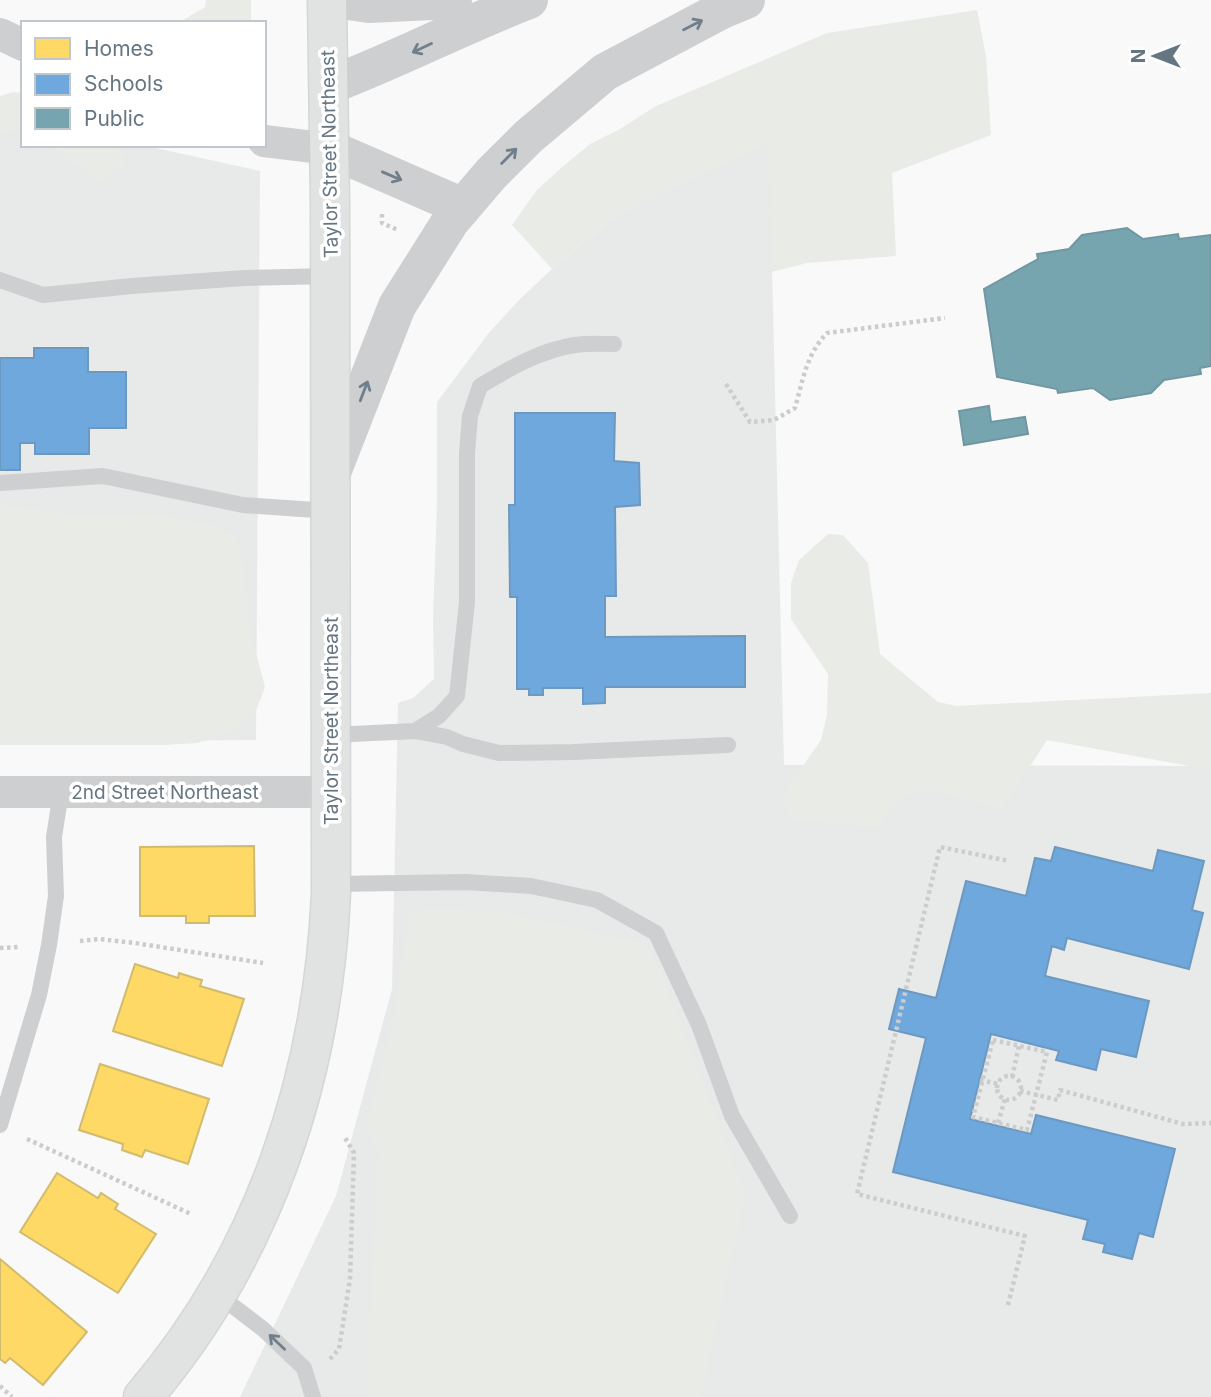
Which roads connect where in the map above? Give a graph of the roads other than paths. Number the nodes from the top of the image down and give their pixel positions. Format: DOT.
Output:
graph roads {
  1 [pos="327,0"];
  2 [pos="341,0"];
  3 [pos="529,0"];
  4 [pos="746,0"];
  5 [pos="455,9"];
  6 [pos="0,34"];
  7 [pos="21,44"];
  8 [pos="328,86"];
  9 [pos="266,141"];
  10 [pos="330,149"];
  11 [pos="463,206"];
  12 [pos="330,276"];
  13 [pos="0,280"];
  14 [pos="614,345"];
  15 [pos="0,483"];
  16 [pos="330,494"];
  17 [pos="415,731"];
  18 [pos="331,735"];
  19 [pos="728,745"];
  20 [pos="0,792"];
  21 [pos="61,792"];
  22 [pos="331,792"];
  23 [pos="331,884"];
  24 [pos="0,1125"];
  25 [pos="790,1216"];
  26 [pos="217,1294"];
  27 [pos="310,1389"];
  28 [pos="143,1397"];
  1 -- 8 [label="main road, Taylor Street Northeast"];
  2 -- 5 [label="street"];
  3 -- 5 [label="street"];
  11 -- 4 [label="street, one-way"];
  5 -- 8 [label="street, one-way"];
  6 -- 7 [label="street"];
  8 -- 10 [label="main road, Taylor Street Northeast"];
  9 -- 10 [label="street"];
  10 -- 11 [label="street, one-way"];
  10 -- 12 [label="main road, Taylor Street Northeast"];
  16 -- 11 [label="street, one-way"];
  12 -- 13 [label="lane"];
  12 -- 16 [label="main road, Taylor Street Northeast"];
  14 -- 17 [label="lane"];
  15 -- 16 [label="lane"];
  16 -- 18 [label="main road, Taylor Street Northeast"];
  17 -- 18 [label="lane"];
  17 -- 19 [label="lane"];
  18 -- 22 [label="main road, Taylor Street Northeast"];
  20 -- 21 [label="street, 2nd Street Northeast"];
  21 -- 22 [label="street, 2nd Street Northeast"];
  21 -- 24 [label="lane"];
  22 -- 23 [label="main road, Taylor Street Northeast"];
  23 -- 25 [label="lane"];
  23 -- 26 [label="main road, Taylor Street Northeast"];
  27 -- 26 [label="lane, one-way"];
  26 -- 28 [label="main road, Taylor Street Northeast"];
}
